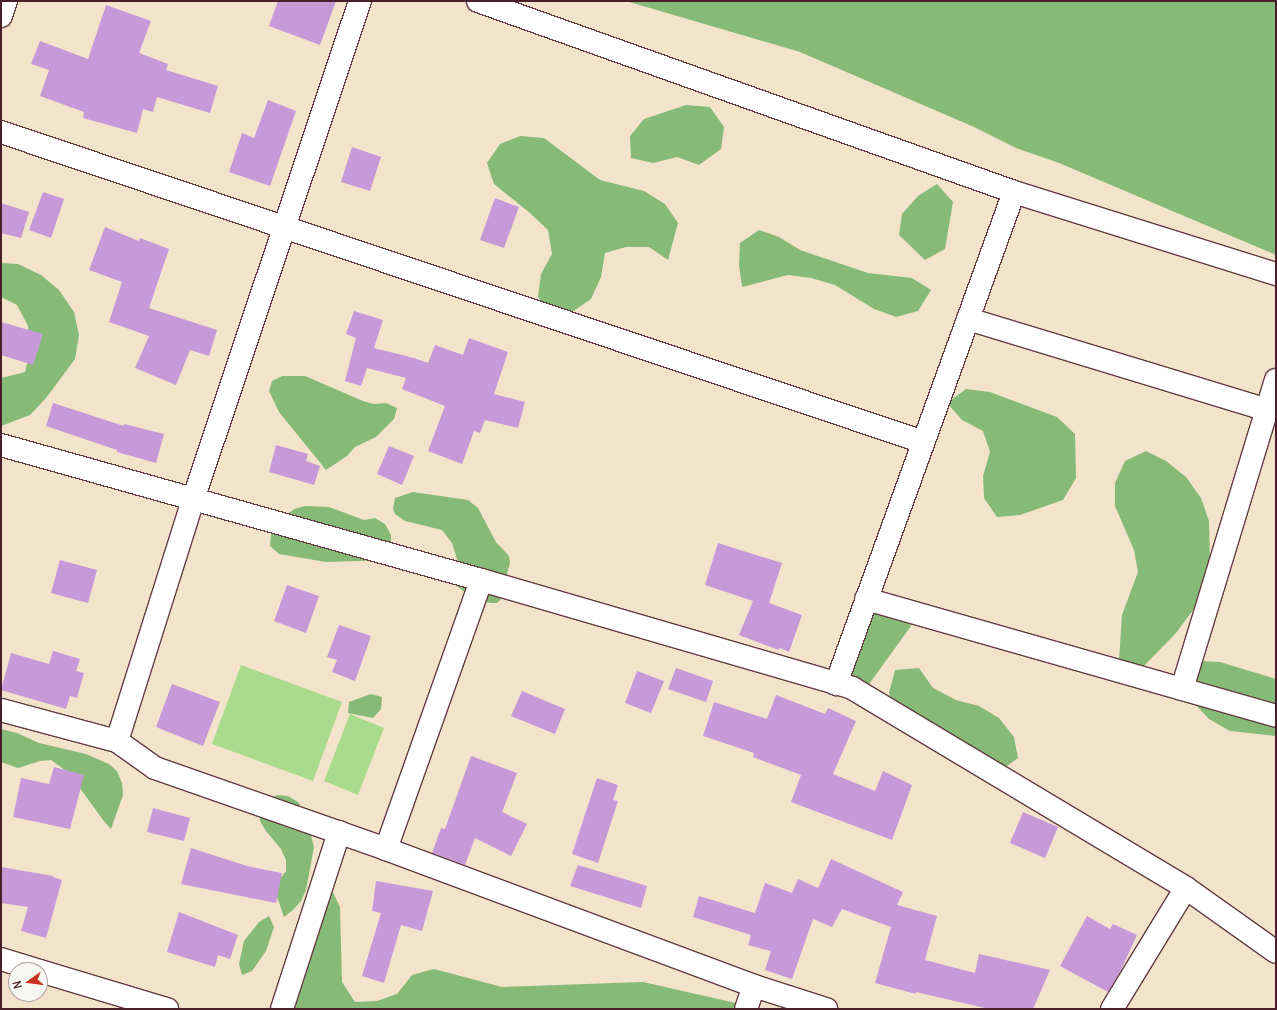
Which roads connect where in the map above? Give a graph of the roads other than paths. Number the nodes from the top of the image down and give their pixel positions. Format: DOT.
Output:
graph roads {
  1 [pos="6,1"];
  2 [pos="360,1"];
  3 [pos="478,1"];
  4 [pos="1,16"];
  5 [pos="1,132"];
  6 [pos="1014,192"];
  7 [pos="284,228"];
  8 [pos="1276,274"];
  9 [pos="968,319"];
  10 [pos="1276,380"];
  11 [pos="1267,410"];
  12 [pos="923,442"];
  13 [pos="1,446"];
  14 [pos="193,500"];
  15 [pos="481,580"];
  16 [pos="866,600"];
  17 [pos="836,684"];
  18 [pos="1182,689"];
  19 [pos="1,710"];
  20 [pos="1276,716"];
  21 [pos="117,741"];
  22 [pos="339,832"];
  23 [pos="386,849"];
  24 [pos="1186,888"];
  25 [pos="1276,952"];
  26 [pos="1,959"];
  27 [pos="11,962"];
  28 [pos="48,973"];
  29 [pos="754,986"];
  30 [pos="167,1009"];
  31 [pos="282,1009"];
  32 [pos="746,1009"];
  33 [pos="826,1009"];
  34 [pos="1112,1009"];
  1 -- 4 [label="street"];
  2 -- 7 [label="street"];
  3 -- 6 [label="street"];
  5 -- 7 [label="street"];
  6 -- 8 [label="street"];
  6 -- 9 [label="street"];
  7 -- 12 [label="street"];
  7 -- 14 [label="street"];
  9 -- 11 [label="street"];
  9 -- 12 [label="street"];
  10 -- 11 [label="street"];
  11 -- 18 [label="street"];
  12 -- 16 [label="street"];
  13 -- 14 [label="street"];
  14 -- 15 [label="street"];
  14 -- 21 [label="street"];
  15 -- 17 [label="street"];
  15 -- 23 [label="street"];
  16 -- 17 [label="street"];
  16 -- 18 [label="street"];
  17 -- 24 [label="street"];
  18 -- 20 [label="street"];
  19 -- 21 [label="street"];
  21 -- 22 [label="street"];
  22 -- 23 [label="street"];
  22 -- 31 [label="street"];
  23 -- 29 [label="street"];
  24 -- 25 [label="street"];
  24 -- 34 [label="street"];
  26 -- 27 [label="street"];
  28 -- 30 [label="street"];
  29 -- 32 [label="street"];
  29 -- 33 [label="street"];
}
